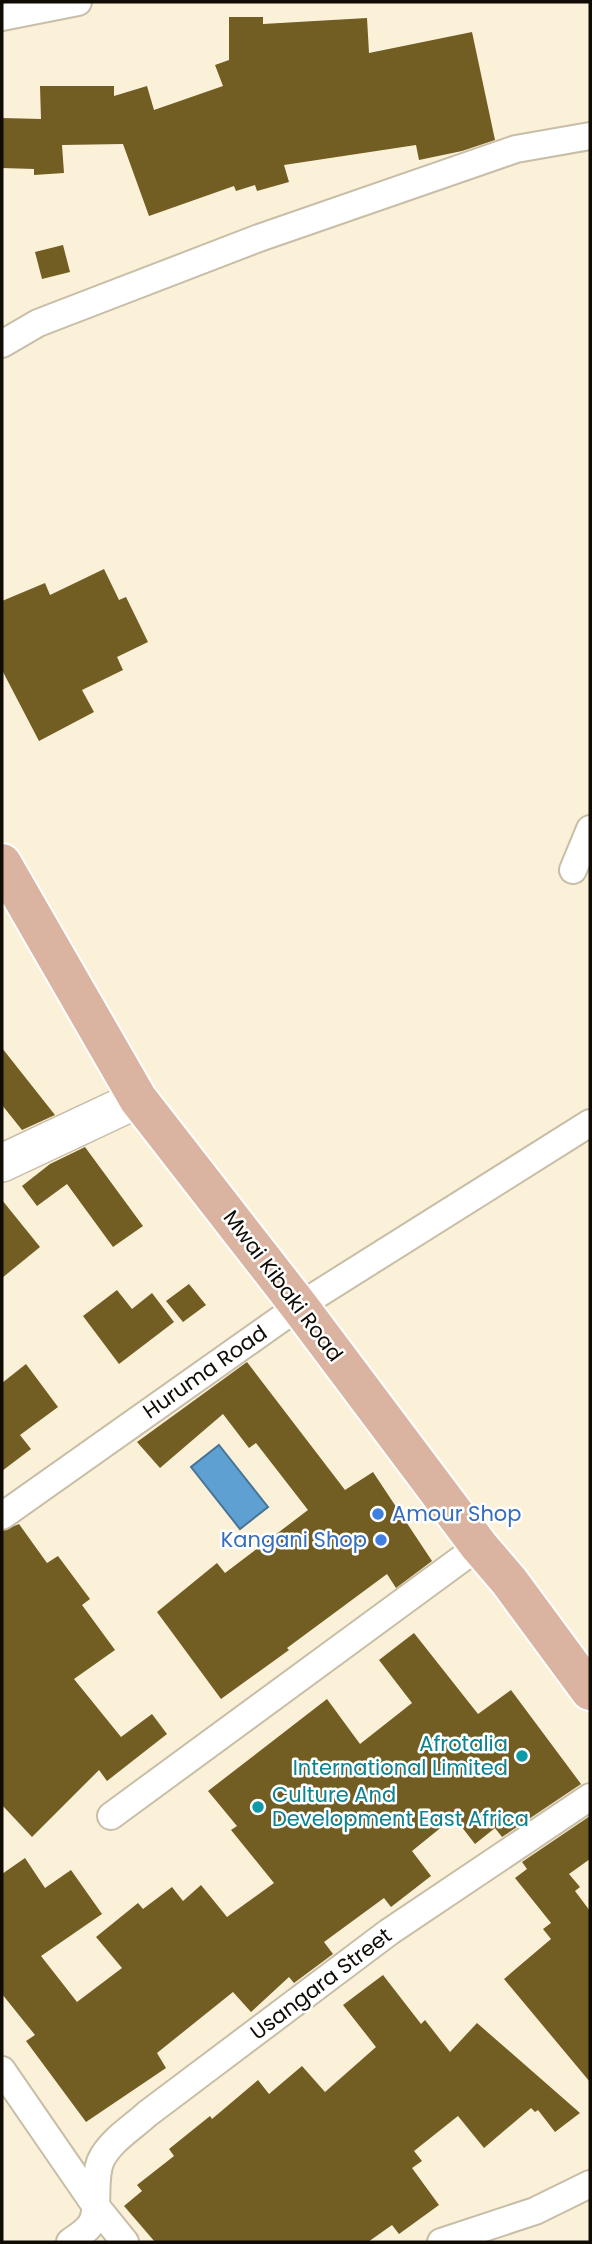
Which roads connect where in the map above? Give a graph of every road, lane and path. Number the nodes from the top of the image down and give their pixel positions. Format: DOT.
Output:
graph roads {
  1 [pos="78,2"];
  2 [pos="2,17"];
  3 [pos="590,136"];
  4 [pos="2,344"];
  5 [pos="590,829"];
  6 [pos="2,863"];
  7 [pos="573,870"];
  8 [pos="138,1099"];
  9 [pos="590,1123"];
  10 [pos="2,1163"];
  11 [pos="299,1306"];
  12 [pos="2,1516"];
  13 [pos="479,1546"];
  14 [pos="590,1691"];
  15 [pos="590,1797"];
  16 [pos="111,1816"];
  17 [pos="2,2070"];
  18 [pos="590,2184"];
  19 [pos="95,2205"];
  20 [pos="70,2242"];
  21 [pos="125,2242"];
  22 [pos="441,2242"];
  1 -- 2 [label="street"];
  3 -- 4 [label="street"];
  5 -- 7 [label="street"];
  6 -- 8 [label="main road, Mwai Kibaki Road"];
  8 -- 10 [label="street"];
  8 -- 11 [label="main road, Mwai Kibaki Road"];
  9 -- 11 [label="street, Huruma Road"];
  11 -- 12 [label="street, Huruma Road"];
  11 -- 13 [label="main road, Mwai Kibaki Road"];
  13 -- 14 [label="main road, Mwai Kibaki Road"];
  13 -- 16 [label="street"];
  15 -- 19 [label="street, Usangara Street"];
  17 -- 19 [label="street"];
  18 -- 22 [label="street"];
  19 -- 20 [label="street"];
  19 -- 21 [label="street"];
}
